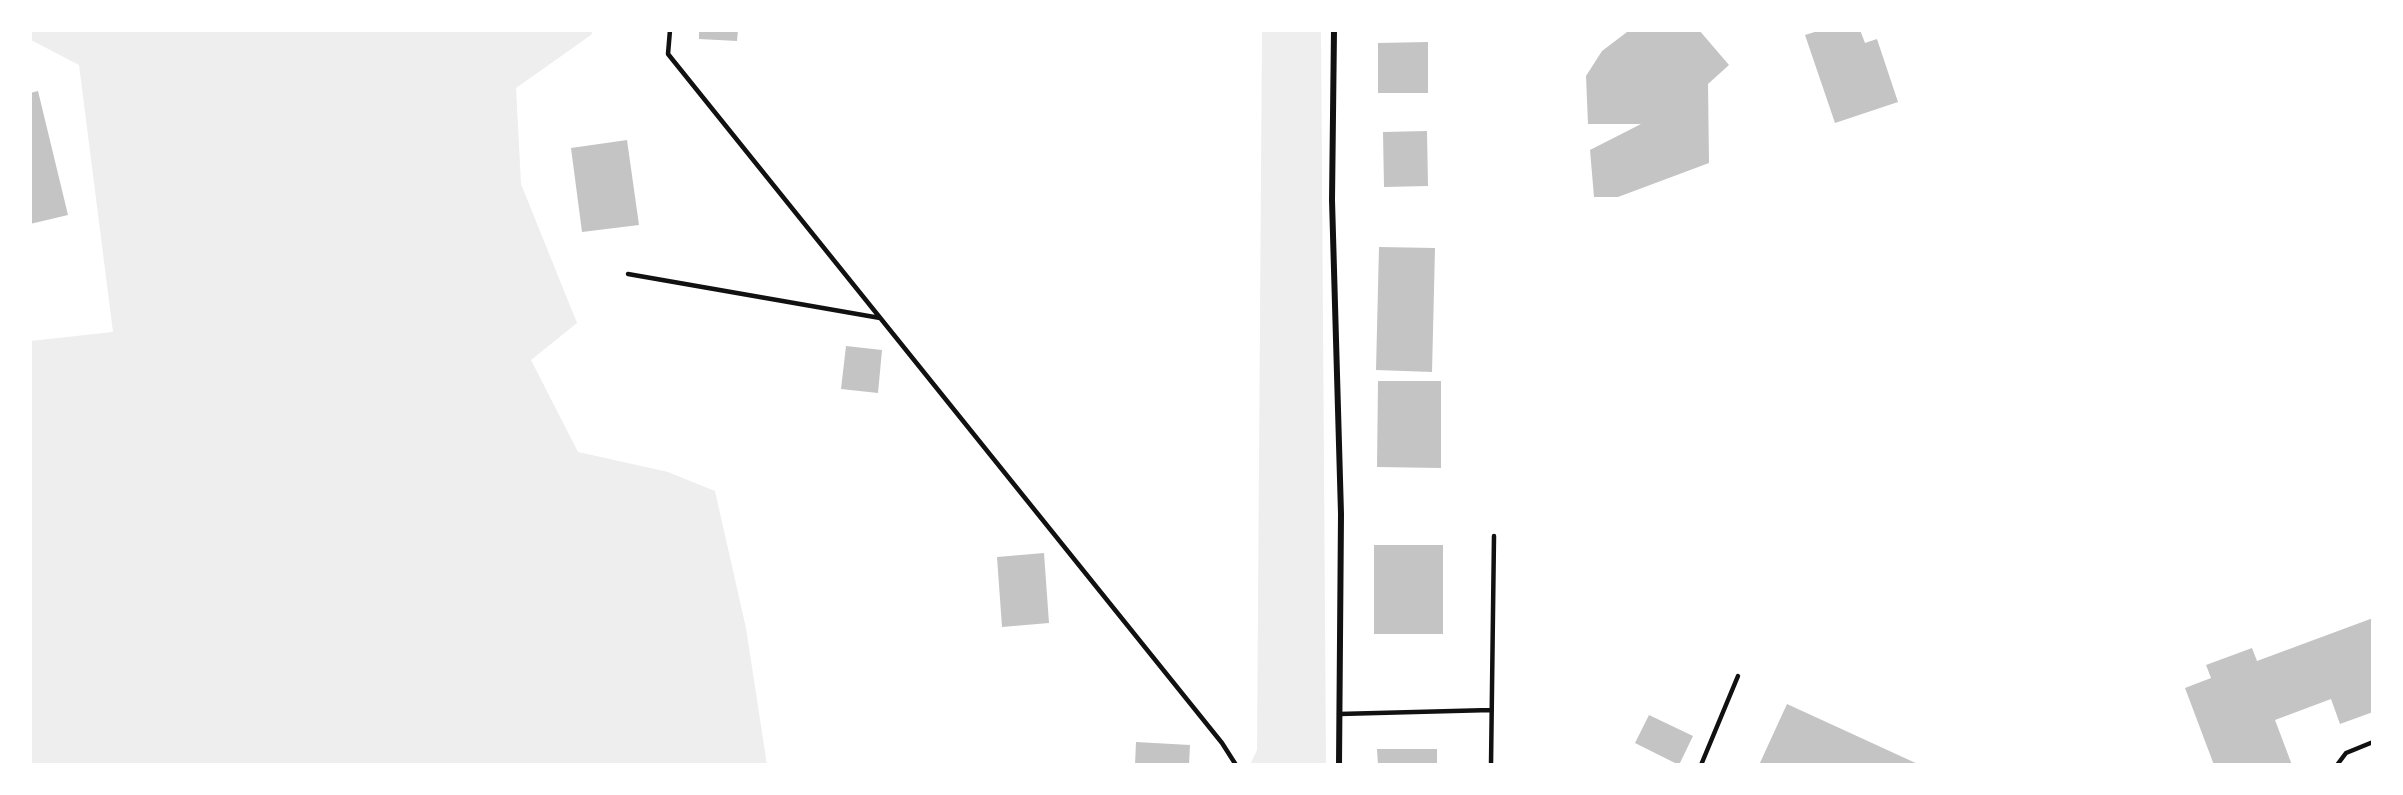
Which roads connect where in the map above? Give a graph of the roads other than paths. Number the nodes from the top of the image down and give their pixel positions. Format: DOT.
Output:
graph roads {
  1 [pos="670,30"];
  2 [pos="1334,30"];
  3 [pos="628,274"];
  4 [pos="880,318"];
  5 [pos="1494,536"];
  6 [pos="1738,676"];
  7 [pos="1491,710"];
  8 [pos="1339,714"];
  9 [pos="2373,742"];
  10 [pos="1236,765"];
  11 [pos="1339,765"];
  12 [pos="1491,765"];
  13 [pos="1701,765"];
  14 [pos="2337,765"];
  1 -- 4 [label="lane"];
  2 -- 8 [label="street"];
  3 -- 4 [label="lane"];
  4 -- 10 [label="lane"];
  5 -- 7 [label="lane"];
  6 -- 13 [label="lane"];
  7 -- 8 [label="lane"];
  7 -- 12 [label="lane"];
  8 -- 11 [label="street"];
  9 -- 14 [label="lane"];
}
